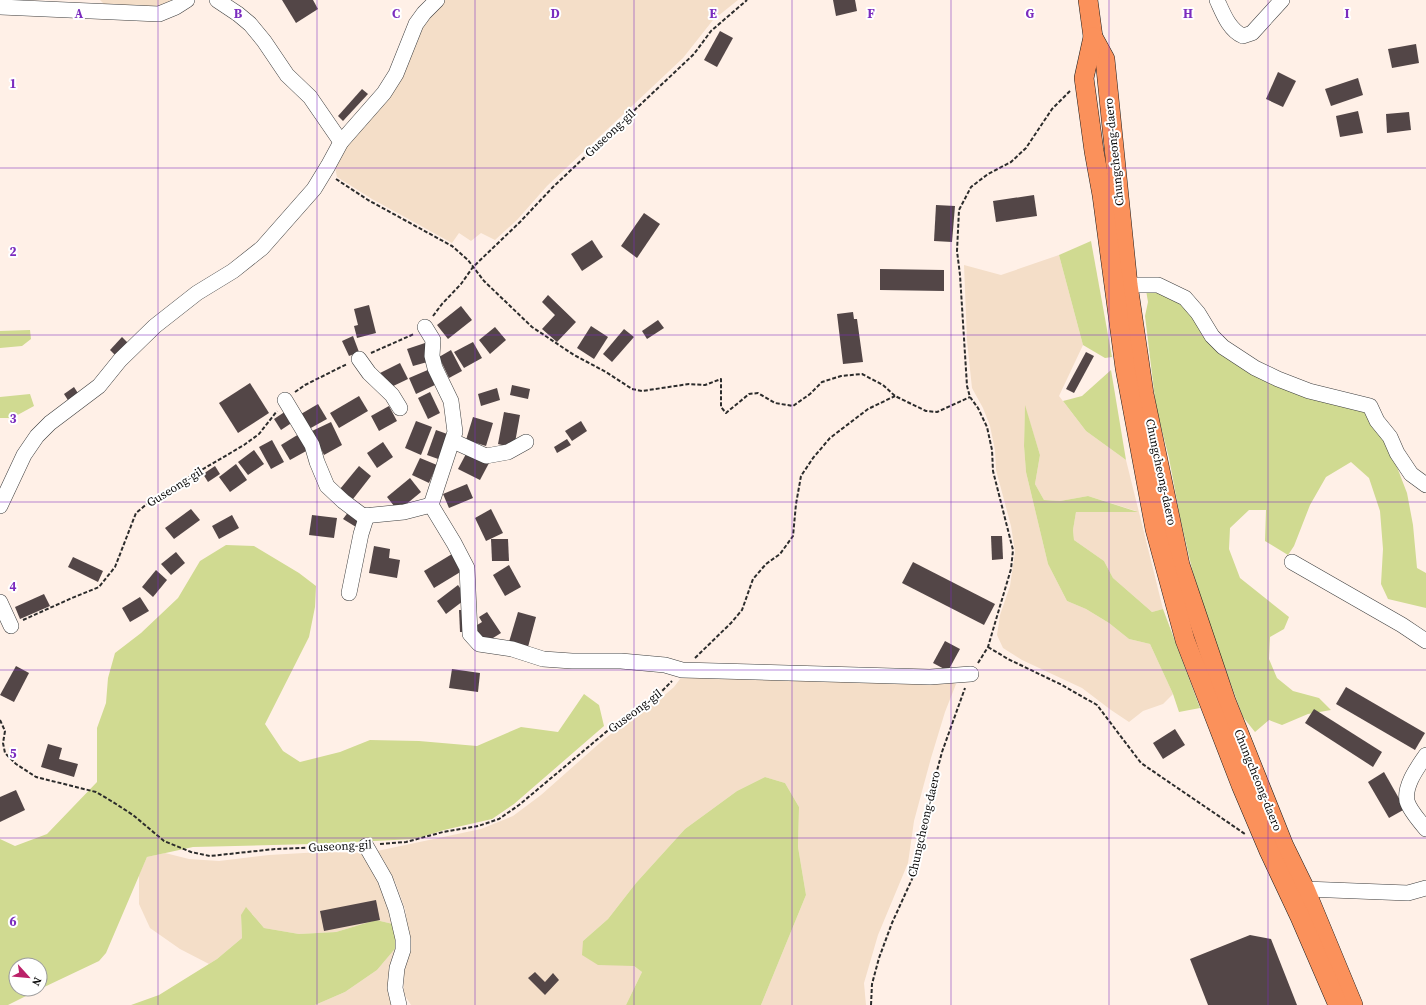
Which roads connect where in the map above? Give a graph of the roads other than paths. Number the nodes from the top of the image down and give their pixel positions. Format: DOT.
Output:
graph roads {
  1 [pos="187,0"];
  2 [pos="217,0"];
  3 [pos="437,0"];
  4 [pos="1088,0"];
  5 [pos="1217,0"];
  6 [pos="1282,0"];
  7 [pos="0,6"];
  8 [pos="1093,37"];
  9 [pos="341,142"];
  10 [pos="1128,285"];
  11 [pos="425,326"];
  12 [pos="359,359"];
  13 [pos="285,400"];
  14 [pos="400,408"];
  15 [pos="453,441"];
  16 [pos="526,442"];
  17 [pos="1426,485"];
  18 [pos="0,506"];
  19 [pos="431,506"];
  20 [pos="367,515"];
  21 [pos="1292,562"];
  22 [pos="349,593"];
  23 [pos="0,602"];
  24 [pos="11,626"];
  25 [pos="1426,641"];
  26 [pos="971,674"];
  27 [pos="1426,755"];
  28 [pos="1426,830"];
  29 [pos="366,846"];
  30 [pos="1426,888"];
  31 [pos="1304,889"];
  32 [pos="399,1005"];
  33 [pos="1338,1005"];
  34 [pos="1353,1005"];
  1 -- 7 [label="street"];
  2 -- 9 [label="street"];
  3 -- 9 [label="street"];
  4 -- 8 [label="main road, Chungcheong-daero"];
  5 -- 6 [label="street"];
  8 -- 10 [label="main road, Chungcheong-daero"];
  8 -- 33 [label="main road, Chungcheong-daero"];
  9 -- 18 [label="street"];
  10 -- 17 [label="street"];
  10 -- 31 [label="main road, Chungcheong-daero"];
  11 -- 15 [label="street"];
  12 -- 14 [label="street"];
  13 -- 20 [label="street"];
  15 -- 16 [label="street"];
  15 -- 19 [label="street"];
  19 -- 20 [label="street"];
  19 -- 26 [label="street"];
  20 -- 22 [label="street"];
  21 -- 25 [label="street"];
  23 -- 24 [label="street"];
  27 -- 28 [label="street"];
  29 -- 32 [label="street"];
  30 -- 31 [label="street"];
  31 -- 34 [label="main road, Chungcheong-daero"];
}
